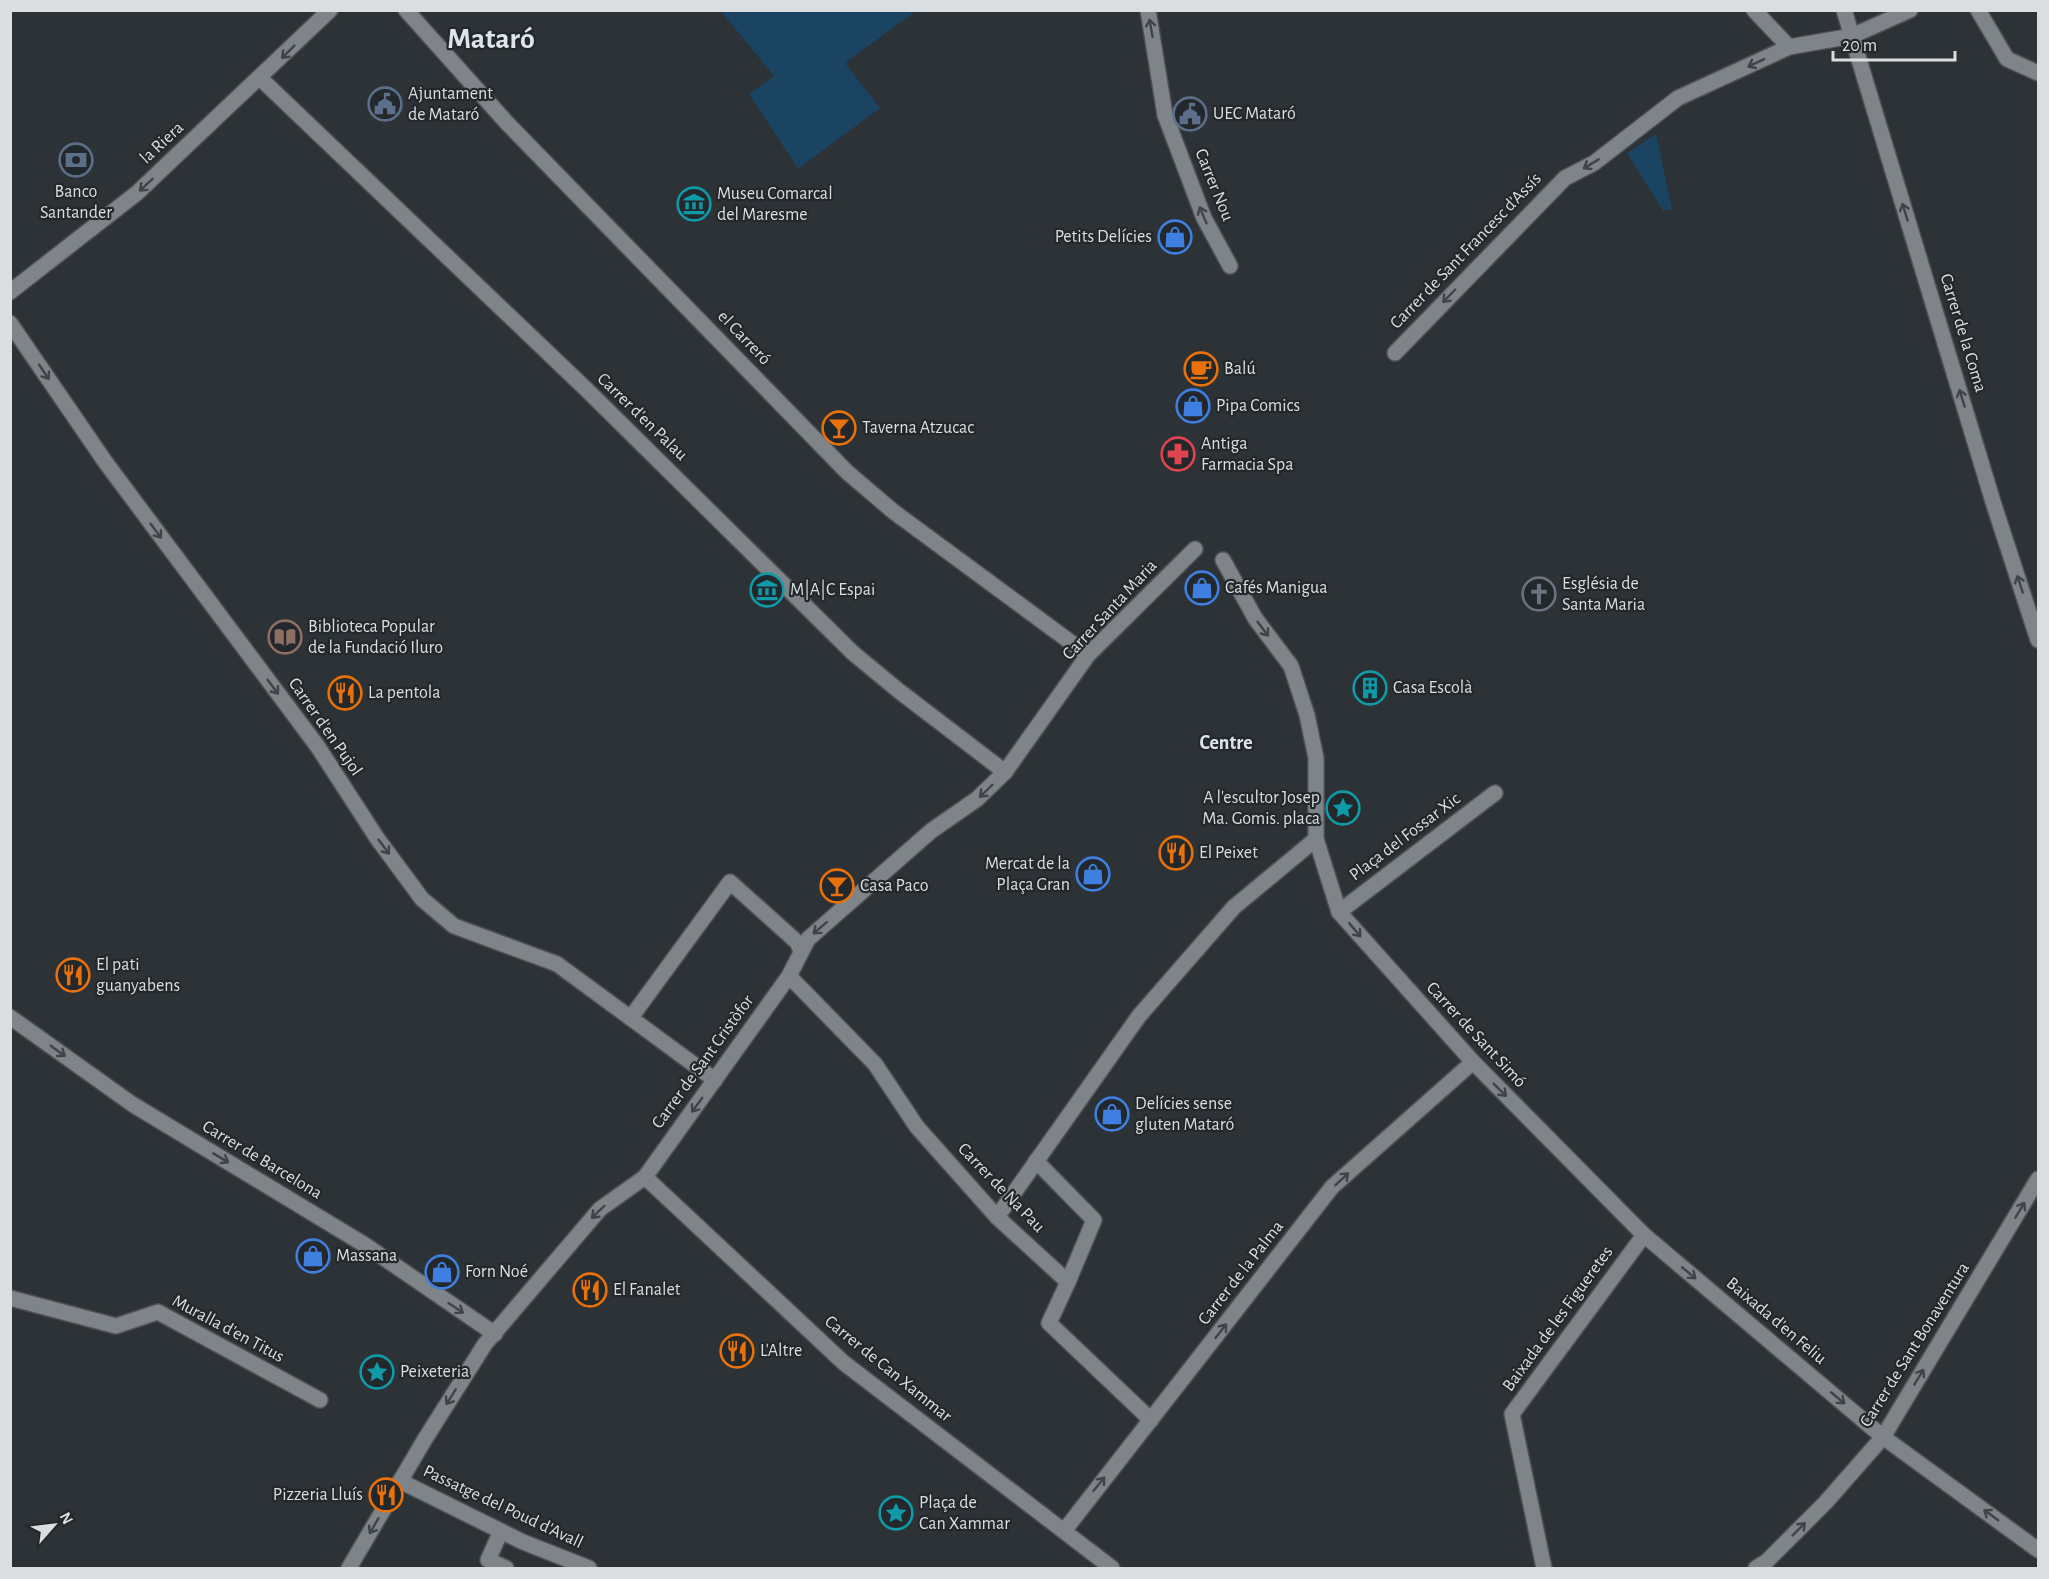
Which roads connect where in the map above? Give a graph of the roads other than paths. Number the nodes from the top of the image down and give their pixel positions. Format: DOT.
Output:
graph roads {
  1 [pos="330,10"];
  2 [pos="406,10"];
  3 [pos="1148,10"];
  4 [pos="1754,10"];
  5 [pos="1844,10"];
  6 [pos="1910,10"];
  7 [pos="1978,10"];
  8 [pos="1852,36"];
  9 [pos="1789,47"];
  10 [pos="2038,74"];
  11 [pos="261,79"];
  12 [pos="1230,267"];
  13 [pos="10,292"];
  14 [pos="10,323"];
  15 [pos="1395,353"];
  16 [pos="1195,549"];
  17 [pos="1223,560"];
  18 [pos="2038,640"];
  19 [pos="1088,655"];
  20 [pos="1036,730"];
  21 [pos="1005,772"];
  22 [pos="1496,793"];
  23 [pos="1316,839"];
  24 [pos="1339,912"];
  25 [pos="801,951"];
  26 [pos="789,976"];
  27 [pos="632,1016"];
  28 [pos="10,1017"];
  29 [pos="1473,1062"];
  30 [pos="715,1080"];
  31 [pos="1036,1161"];
  32 [pos="645,1177"];
  33 [pos="2038,1179"];
  34 [pos="997,1217"];
  35 [pos="1644,1235"];
  36 [pos="1068,1282"];
  37 [pos="10,1298"];
  38 [pos="495,1334"];
  39 [pos="320,1400"];
  40 [pos="1151,1420"];
  41 [pos="1883,1437"];
  42 [pos="400,1481"];
  43 [pos="501,1531"];
  44 [pos="1064,1531"];
  45 [pos="2038,1550"];
  46 [pos="349,1569"];
  47 [pos="506,1569"];
  48 [pos="589,1569"];
  49 [pos="1112,1569"];
  50 [pos="1544,1569"];
  51 [pos="1756,1569"];
  1 -- 11 [label="street, la Riera, one-way"];
  2 -- 19 [label="street, el Carreró"];
  12 -- 3 [label="street, Carrer Nou, one-way"];
  4 -- 9 [label="street"];
  5 -- 8 [label="street, Carrer de la Coma"];
  6 -- 8 [label="street, Carrer de Sant Francesc d'Assís"];
  7 -- 10 [label="street"];
  8 -- 9 [label="street, Carrer de Sant Francesc d'Assís"];
  18 -- 8 [label="street, Carrer de la Coma, one-way"];
  9 -- 15 [label="street, Carrer de Sant Francesc d'Assís, one-way"];
  11 -- 13 [label="street, la Riera, one-way"];
  11 -- 21 [label="street, Carrer d'en Palau"];
  14 -- 27 [label="street, Carrer d'en Pujol, one-way"];
  16 -- 19 [label="street, Carrer Santa Maria"];
  17 -- 23 [label="street, Carrer de Sant Simó, one-way"];
  19 -- 20 [label="street, Carrer Santa Maria"];
  20 -- 21 [label="street, Carrer de Sant Cristòfor"];
  21 -- 25 [label="street, Carrer de Sant Cristòfor, one-way"];
  22 -- 24 [label="street, Plaça del Fossar Xic"];
  23 -- 24 [label="street, Carrer de Sant Simó"];
  23 -- 31 [label="street"];
  24 -- 29 [label="street, Carrer de Sant Simó, one-way"];
  25 -- 26 [label="street, Carrer de Sant Cristòfor"];
  25 -- 27 [label="street"];
  26 -- 30 [label="street, Carrer de Sant Cristòfor"];
  26 -- 34 [label="street, Carrer de Na Pau"];
  27 -- 30 [label="street, Carrer d'en Pujol"];
  28 -- 38 [label="street, Carrer de Barcelona, one-way"];
  29 -- 35 [label="street, Carrer de Sant Simó, one-way"];
  40 -- 29 [label="street, Carrer de la Palma, one-way"];
  30 -- 32 [label="street, Carrer de Sant Cristòfor, one-way"];
  31 -- 34 [label="street"];
  31 -- 36 [label="street"];
  32 -- 38 [label="street, Carrer de Sant Cristòfor, one-way"];
  32 -- 44 [label="street, Carrer de Can Xammar"];
  41 -- 33 [label="street, Carrer de Sant Bonaventura, one-way"];
  34 -- 36 [label="street, Carrer de Na Pau"];
  35 -- 41 [label="street, Baixada d'en Feliu, one-way"];
  35 -- 50 [label="street, Baixada de les Figueretes"];
  36 -- 40 [label="street"];
  37 -- 39 [label="street, Muralla d'en Titus"];
  38 -- 42 [label="street, Carrer de Sant Cristòfor, one-way"];
  44 -- 40 [label="street, Carrer de la Palma, one-way"];
  45 -- 41 [label="street, Baixada d'en Feliu, one-way"];
  51 -- 41 [label="street, Carrer de Sant Bonaventura, one-way"];
  42 -- 43 [label="street, Passatge del Poud d'Avall"];
  42 -- 46 [label="street, Carrer de Sant Cristòfor, one-way"];
  43 -- 47 [label="street"];
  43 -- 48 [label="street, Passatge del Poud d'Avall"];
  44 -- 49 [label="street, Carrer de Can Xammar"];
}
